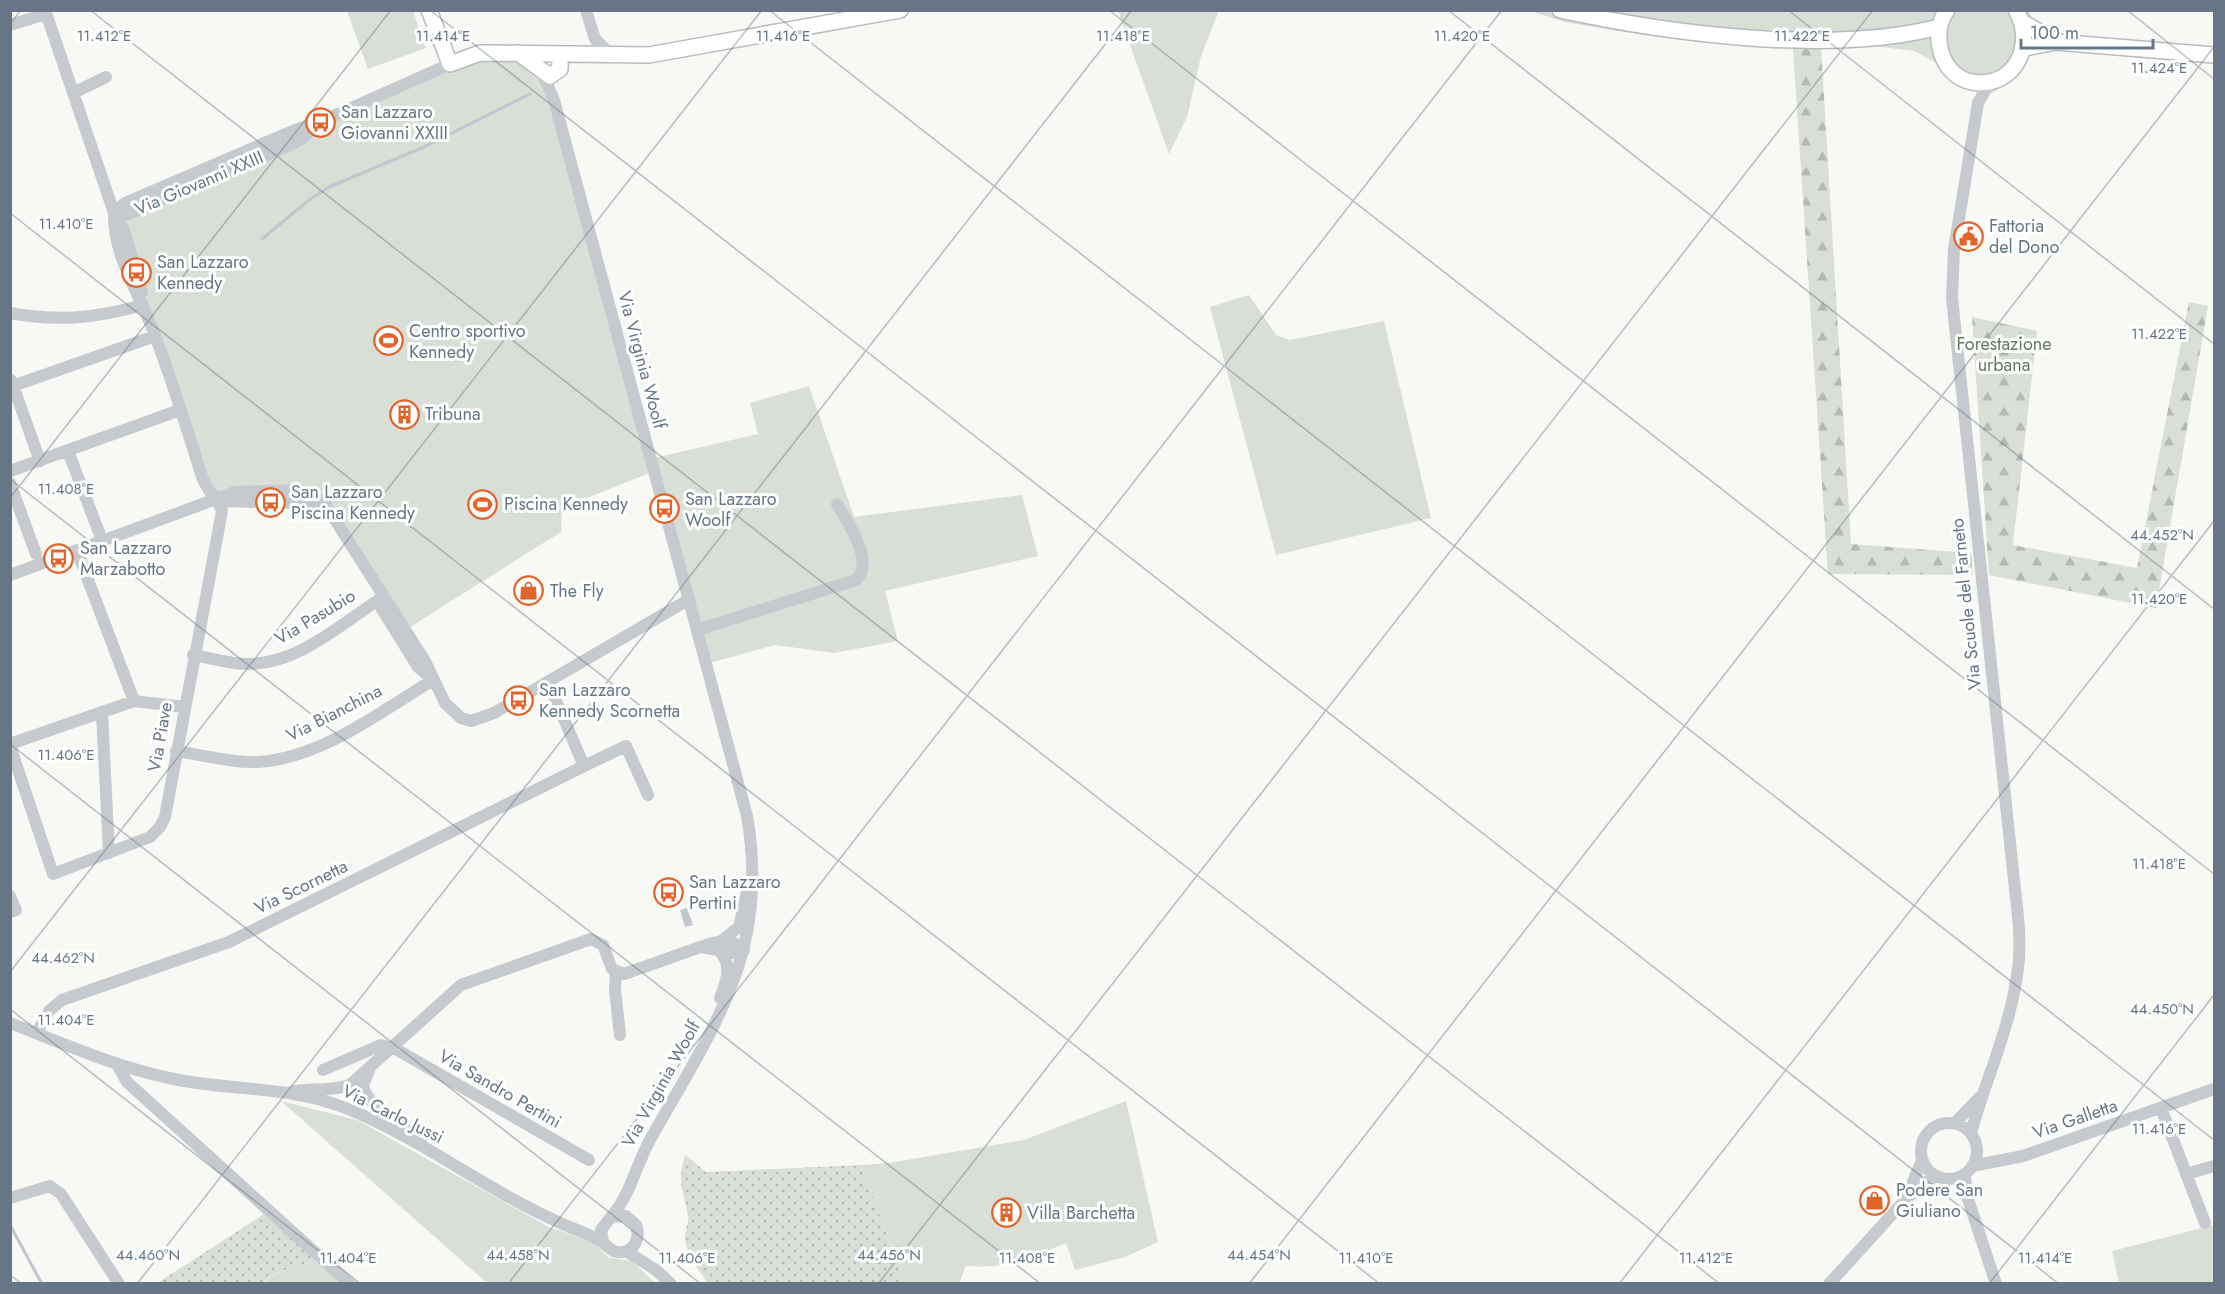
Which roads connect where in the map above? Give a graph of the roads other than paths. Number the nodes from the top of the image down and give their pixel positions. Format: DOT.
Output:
graph roads {
  1 [pos="429,10"];
  2 [pos="586,10"];
  3 [pos="900,10"];
  4 [pos="1560,10"];
  5 [pos="1947,10"];
  6 [pos="45,12"];
  7 [pos="2020,17"];
  8 [pos="10,25"];
  9 [pos="1939,27"];
  10 [pos="1898,36"];
  11 [pos="595,39"];
  12 [pos="2056,42"];
  13 [pos="2025,48"];
  14 [pos="1941,53"];
  15 [pos="2214,55"];
  16 [pos="587,56"];
  17 [pos="613,57"];
  18 [pos="450,64"];
  19 [pos="550,65"];
  20 [pos="106,77"];
  21 [pos="1991,80"];
  22 [pos="1971,82"];
  23 [pos="73,93"];
  24 [pos="1978,103"];
  25 [pos="114,213"];
  26 [pos="143,305"];
  27 [pos="10,313"];
  28 [pos="155,336"];
  29 [pos="11,384"];
  30 [pos="180,410"];
  31 [pos="68,451"];
  32 [pos="40,461"];
  33 [pos="10,471"];
  34 [pos="10,483"];
  35 [pos="211,501"];
  36 [pos="302,501"];
  37 [pos="325,504"];
  38 [pos="837,504"];
  39 [pos="100,535"];
  40 [pos="77,551"];
  41 [pos="36,555"];
  42 [pos="10,575"];
  43 [pos="380,599"];
  44 [pos="688,600"];
  45 [pos="697,630"];
  46 [pos="193,655"];
  47 [pos="433,680"];
  48 [pos="548,682"];
  49 [pos="134,701"];
  50 [pos="184,707"];
  51 [pos="102,713"];
  52 [pos="10,745"];
  53 [pos="176,751"];
  54 [pos="584,766"];
  55 [pos="648,795"];
  56 [pos="109,853"];
  57 [pos="753,876"];
  58 [pos="10,896"];
  59 [pos="10,912"];
  60 [pos="718,945"];
  61 [pos="744,950"];
  62 [pos="616,972"];
  63 [pos="717,1019"];
  64 [pos="10,1023"];
  65 [pos="37,1033"];
  66 [pos="620,1035"];
  67 [pos="393,1048"];
  68 [pos="116,1063"];
  69 [pos="323,1070"];
  70 [pos="370,1070"];
  71 [pos="2214,1089"];
  72 [pos="288,1092"];
  73 [pos="1981,1096"];
  74 [pos="2161,1108"];
  75 [pos="1955,1123"];
  76 [pos="1971,1133"];
  77 [pos="1977,1147"];
  78 [pos="428,1150"];
  79 [pos="1922,1160"];
  80 [pos="589,1161"];
  81 [pos="1999,1161"];
  82 [pos="636,1166"];
  83 [pos="2214,1166"];
  84 [pos="1969,1170"];
  85 [pos="2186,1174"];
  86 [pos="1935,1176"];
  87 [pos="1948,1179"];
  88 [pos="1967,1196"];
  89 [pos="10,1198"];
  90 [pos="1907,1198"];
  91 [pos="608,1219"];
  92 [pos="2205,1223"];
  93 [pos="636,1225"];
  94 [pos="569,1227"];
  95 [pos="638,1238"];
  96 [pos="603,1242"];
  97 [pos="626,1251"];
  98 [pos="656,1270"];
  99 [pos="119,1284"];
  100 [pos="350,1284"];
  101 [pos="671,1284"];
  102 [pos="1829,1284"];
  103 [pos="1996,1284"];
  1 -- 18 [label="main road"];
  2 -- 11 [label="street"];
  3 -- 17 [label="main road"];
  4 -- 10 [label="main road"];
  5 -- 9 [label="main road"];
  6 -- 8 [label="street"];
  6 -- 23 [label="street"];
  7 -- 12 [label="main road"];
  7 -- 13 [label="main road"];
  9 -- 10 [label="main road"];
  9 -- 14 [label="main road"];
  10 -- 14 [label="main road"];
  11 -- 16 [label="street"];
  11 -- 17 [label="street"];
  12 -- 13 [label="main road"];
  12 -- 15 [label="main road"];
  13 -- 21 [label="main road"];
  14 -- 22 [label="main road"];
  16 -- 17 [label="main road"];
  16 -- 19 [label="main road"];
  17 -- 19 [label="main road"];
  18 -- 19 [label="main road, Via Giovanni XXIII"];
  18 -- 25 [label="street, Via Giovanni XXIII"];
  19 -- 44 [label="street, Via Virginia Woolf"];
  20 -- 23 [label="street"];
  21 -- 22 [label="main road"];
  21 -- 24 [label="street, Via Scuole del Farneto"];
  22 -- 24 [label="street, Via Scuole del Farneto"];
  23 -- 25 [label="street"];
  24 -- 73 [label="street, Via Scuole del Farneto"];
  25 -- 26 [label="street"];
  26 -- 27 [label="street"];
  26 -- 28 [label="street"];
  28 -- 29 [label="street"];
  28 -- 30 [label="street"];
  29 -- 32 [label="street"];
  30 -- 31 [label="street"];
  30 -- 35 [label="street"];
  31 -- 32 [label="street"];
  31 -- 39 [label="street"];
  32 -- 33 [label="street"];
  34 -- 41 [label="street"];
  35 -- 36 [label="street"];
  35 -- 37 [label="street"];
  35 -- 40 [label="street"];
  35 -- 46 [label="street, Via Piave"];
  36 -- 37 [label="street"];
  36 -- 43 [label="street"];
  37 -- 43 [label="street"];
  38 -- 45 [label="street"];
  40 -- 42 [label="street"];
  40 -- 49 [label="street"];
  43 -- 46 [label="street, Via Pasubio"];
  43 -- 47 [label="street"];
  44 -- 45 [label="street, Via Virginia Woolf"];
  44 -- 48 [label="street"];
  45 -- 57 [label="street, Via Virginia Woolf"];
  46 -- 50 [label="street, Via Piave"];
  47 -- 48 [label="street"];
  47 -- 53 [label="street, Via Bianchina"];
  48 -- 54 [label="street"];
  49 -- 50 [label="street"];
  49 -- 51 [label="street"];
  50 -- 53 [label="street, Via Piave"];
  51 -- 52 [label="street"];
  51 -- 56 [label="street"];
  52 -- 56 [label="street, Via Piave"];
  53 -- 56 [label="street, Via Piave"];
  54 -- 55 [label="street, Via Scornetta"];
  54 -- 65 [label="street, Via Scornetta"];
  57 -- 60 [label="street, Via Virginia Woolf"];
  57 -- 61 [label="street, Via Virginia Woolf"];
  58 -- 59 [label="street"];
  60 -- 61 [label="street"];
  60 -- 62 [label="street"];
  60 -- 63 [label="street, Via Virginia Woolf"];
  61 -- 63 [label="street, Via Virginia Woolf"];
  62 -- 66 [label="street"];
  62 -- 67 [label="street"];
  63 -- 82 [label="street, Via Virginia Woolf"];
  64 -- 65 [label="street, Via Carlo Jussi"];
  65 -- 68 [label="street, Via Carlo Jussi"];
  67 -- 69 [label="street"];
  67 -- 70 [label="street"];
  67 -- 80 [label="street, Via Sandro Pertini"];
  68 -- 72 [label="street, Via Carlo Jussi"];
  68 -- 100 [label="street"];
  70 -- 72 [label="street"];
  70 -- 78 [label="street"];
  71 -- 74 [label="street, Via Galletta"];
  72 -- 78 [label="street, Via Carlo Jussi"];
  73 -- 75 [label="street, Via Scuole del Farneto"];
  73 -- 76 [label="street, Via Scuole del Farneto"];
  74 -- 81 [label="street, Via Galletta"];
  74 -- 85 [label="street"];
  75 -- 76 [label="street"];
  75 -- 79 [label="street"];
  76 -- 77 [label="street"];
  77 -- 81 [label="street"];
  77 -- 84 [label="street"];
  78 -- 94 [label="street, Via Carlo Jussi"];
  79 -- 86 [label="street"];
  79 -- 90 [label="street"];
  81 -- 84 [label="street, Via Galletta"];
  82 -- 91 [label="street, Via Virginia Woolf"];
  82 -- 93 [label="street, Via Virginia Woolf"];
  83 -- 85 [label="street"];
  84 -- 87 [label="street"];
  84 -- 88 [label="street"];
  85 -- 92 [label="street"];
  86 -- 87 [label="street"];
  86 -- 90 [label="street"];
  87 -- 88 [label="street"];
  88 -- 103 [label="street"];
  89 -- 99 [label="street"];
  90 -- 102 [label="street"];
  91 -- 93 [label="street"];
  91 -- 94 [label="street"];
  91 -- 96 [label="street"];
  93 -- 95 [label="street"];
  94 -- 96 [label="street, Via Carlo Jussi"];
  95 -- 97 [label="street"];
  95 -- 98 [label="street"];
  96 -- 97 [label="street"];
  97 -- 98 [label="street"];
  98 -- 101 [label="street"];
}
